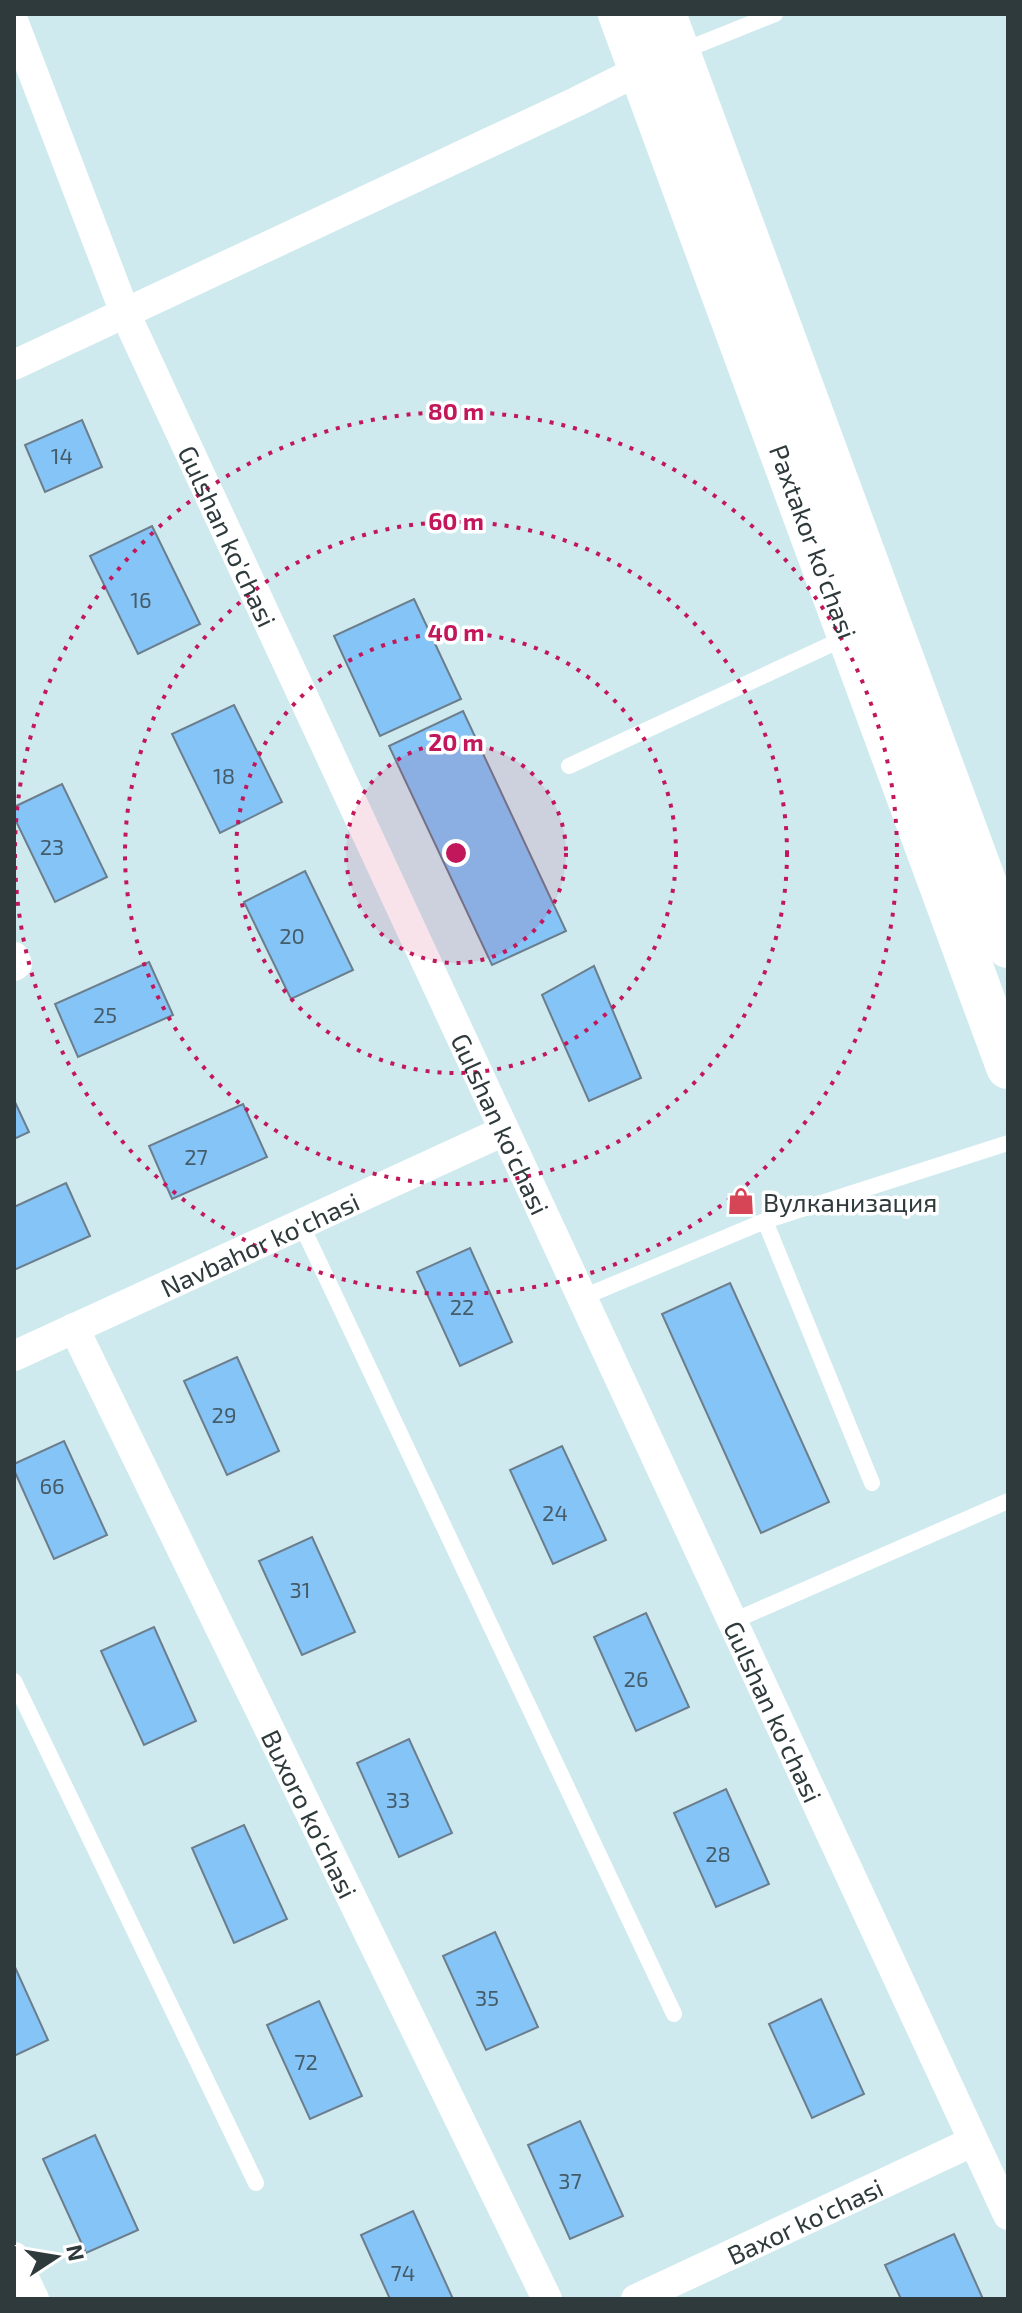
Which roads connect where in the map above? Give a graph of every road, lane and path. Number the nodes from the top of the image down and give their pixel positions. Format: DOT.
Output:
graph roads {
  1 [pos="620,14"];
  2 [pos="775,14"];
  3 [pos="14,23"];
  4 [pos="661,45"];
  5 [pos="125,313"];
  6 [pos="14,365"];
  7 [pos="850,635"];
  8 [pos="569,766"];
  9 [pos="1008,946"];
  10 [pos="14,957"];
  11 [pos="14,966"];
  12 [pos="1008,1067"];
  13 [pos="504,1131"];
  14 [pos="1008,1143"];
  15 [pos="765,1221"];
  16 [pos="301,1224"];
  17 [pos="581,1298"];
  18 [pos="74,1328"];
  19 [pos="14,1356"];
  20 [pos="872,1483"];
  21 [pos="1008,1501"];
  22 [pos="731,1622"];
  23 [pos="14,1681"];
  24 [pos="674,2014"];
  25 [pos="972,2142"];
  26 [pos="256,2183"];
  27 [pos="1008,2215"];
  28 [pos="14,2257"];
  29 [pos="639,2298"];
  30 [pos="34,2299"];
  31 [pos="547,2299"];
  1 -- 4 [label="main road, Paxtakor ko'chasi"];
  2 -- 4 [label="lane"];
  3 -- 5 [label="street, Gulshan ko'chasi"];
  4 -- 5 [label="street"];
  4 -- 7 [label="main road, Paxtakor ko'chasi"];
  4 -- 9 [label="main road, Paxtakor ko'chasi"];
  5 -- 6 [label="street"];
  5 -- 13 [label="street, Gulshan ko'chasi"];
  7 -- 8 [label="lane"];
  7 -- 12 [label="main road, Paxtakor ko'chasi"];
  10 -- 11 [label="street"];
  13 -- 16 [label="street, Navbahor ko'chasi"];
  13 -- 17 [label="street, Gulshan ko'chasi"];
  14 -- 15 [label="lane"];
  15 -- 17 [label="lane"];
  15 -- 20 [label="lane"];
  16 -- 18 [label="street, Navbahor ko'chasi"];
  16 -- 24 [label="lane"];
  17 -- 22 [label="street, Gulshan ko'chasi"];
  18 -- 19 [label="street, Navbahor ko'chasi"];
  18 -- 31 [label="street, Buxoro ko'chasi"];
  21 -- 22 [label="lane"];
  22 -- 25 [label="street, Gulshan ko'chasi"];
  23 -- 26 [label="lane"];
  25 -- 27 [label="street, Gulshan ko'chasi"];
  25 -- 29 [label="street, Baxor ko'chasi"];
  28 -- 30 [label="street"];
}
